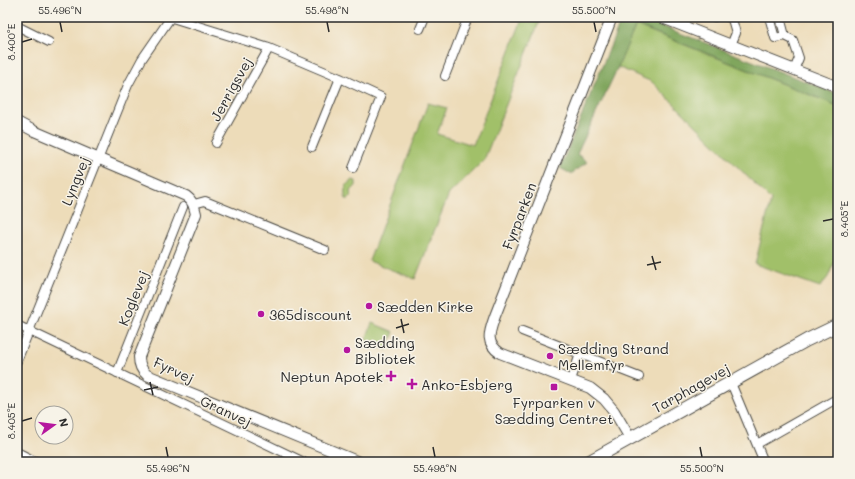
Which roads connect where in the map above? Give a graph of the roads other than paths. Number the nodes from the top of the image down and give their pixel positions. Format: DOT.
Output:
graph roads {
  1 [pos="18,17"];
  2 [pos="170,17"];
  3 [pos="426,17"];
  4 [pos="468,17"];
  5 [pos="612,17"];
  6 [pos="660,17"];
  7 [pos="728,17"];
  8 [pos="769,17"];
  9 [pos="780,17"];
  10 [pos="17,22"];
  11 [pos="17,26"];
  12 [pos="420,29"];
  13 [pos="785,36"];
  14 [pos="49,42"];
  15 [pos="731,44"];
  16 [pos="269,48"];
  17 [pos="794,70"];
  18 [pos="445,76"];
  19 [pos="340,78"];
  20 [pos="838,87"];
  21 [pos="17,122"];
  22 [pos="216,143"];
  23 [pos="312,147"];
  24 [pos="98,158"];
  25 [pos="353,168"];
  26 [pos="194,204"];
  27 [pos="183,207"];
  28 [pos="173,233"];
  29 [pos="186,239"];
  30 [pos="325,250"];
  31 [pos="838,321"];
  32 [pos="17,325"];
  33 [pos="838,325"];
  34 [pos="30,331"];
  35 [pos="522,331"];
  36 [pos="807,340"];
  37 [pos="580,354"];
  38 [pos="17,361"];
  39 [pos="117,373"];
  40 [pos="639,377"];
  41 [pos="571,380"];
  42 [pos="731,383"];
  43 [pos="838,398"];
  44 [pos="630,438"];
  45 [pos="757,444"];
  46 [pos="17,452"];
  47 [pos="38,462"];
  48 [pos="304,462"];
  49 [pos="358,462"];
  50 [pos="588,462"];
  51 [pos="764,462"];
  1 -- 10 [label="street"];
  2 -- 16 [label="street, Jerrigsvej"];
  2 -- 24 [label="street, Lyngvej"];
  3 -- 12 [label="street"];
  4 -- 18 [label="street"];
  5 -- 41 [label="street, Fyrparken"];
  6 -- 15 [label="street"];
  7 -- 15 [label="street"];
  8 -- 13 [label="street"];
  9 -- 13 [label="street"];
  11 -- 14 [label="street"];
  13 -- 17 [label="street"];
  15 -- 17 [label="street"];
  16 -- 19 [label="street, Jerrigsvej"];
  16 -- 22 [label="street, Jerrigsvej"];
  17 -- 20 [label="street"];
  19 -- 23 [label="street"];
  19 -- 25 [label="street, Jerrigsvej"];
  21 -- 24 [label="street"];
  24 -- 26 [label="street"];
  24 -- 34 [label="street, Lyngvej"];
  26 -- 29 [label="street, Fyrvej"];
  26 -- 30 [label="street"];
  27 -- 28 [label="street, Koglevej"];
  28 -- 29 [label="street"];
  28 -- 39 [label="street, Koglevej"];
  29 -- 49 [label="street, Fyrvej"];
  31 -- 36 [label="main road, Tarphagevej"];
  32 -- 34 [label="street, Granvej"];
  33 -- 36 [label="main road, Tarphagevej"];
  34 -- 38 [label="street, Lyngvej"];
  34 -- 39 [label="street, Granvej"];
  35 -- 37 [label="street"];
  36 -- 42 [label="main road, Tarphagevej"];
  37 -- 40 [label="street"];
  37 -- 41 [label="street"];
  39 -- 48 [label="street, Granvej"];
  41 -- 44 [label="street, Fyrparken"];
  42 -- 44 [label="main road, Tarphagevej"];
  42 -- 45 [label="street"];
  43 -- 45 [label="street"];
  44 -- 50 [label="main road, Tarphagevej"];
  45 -- 51 [label="street"];
  46 -- 47 [label="street"];
}
